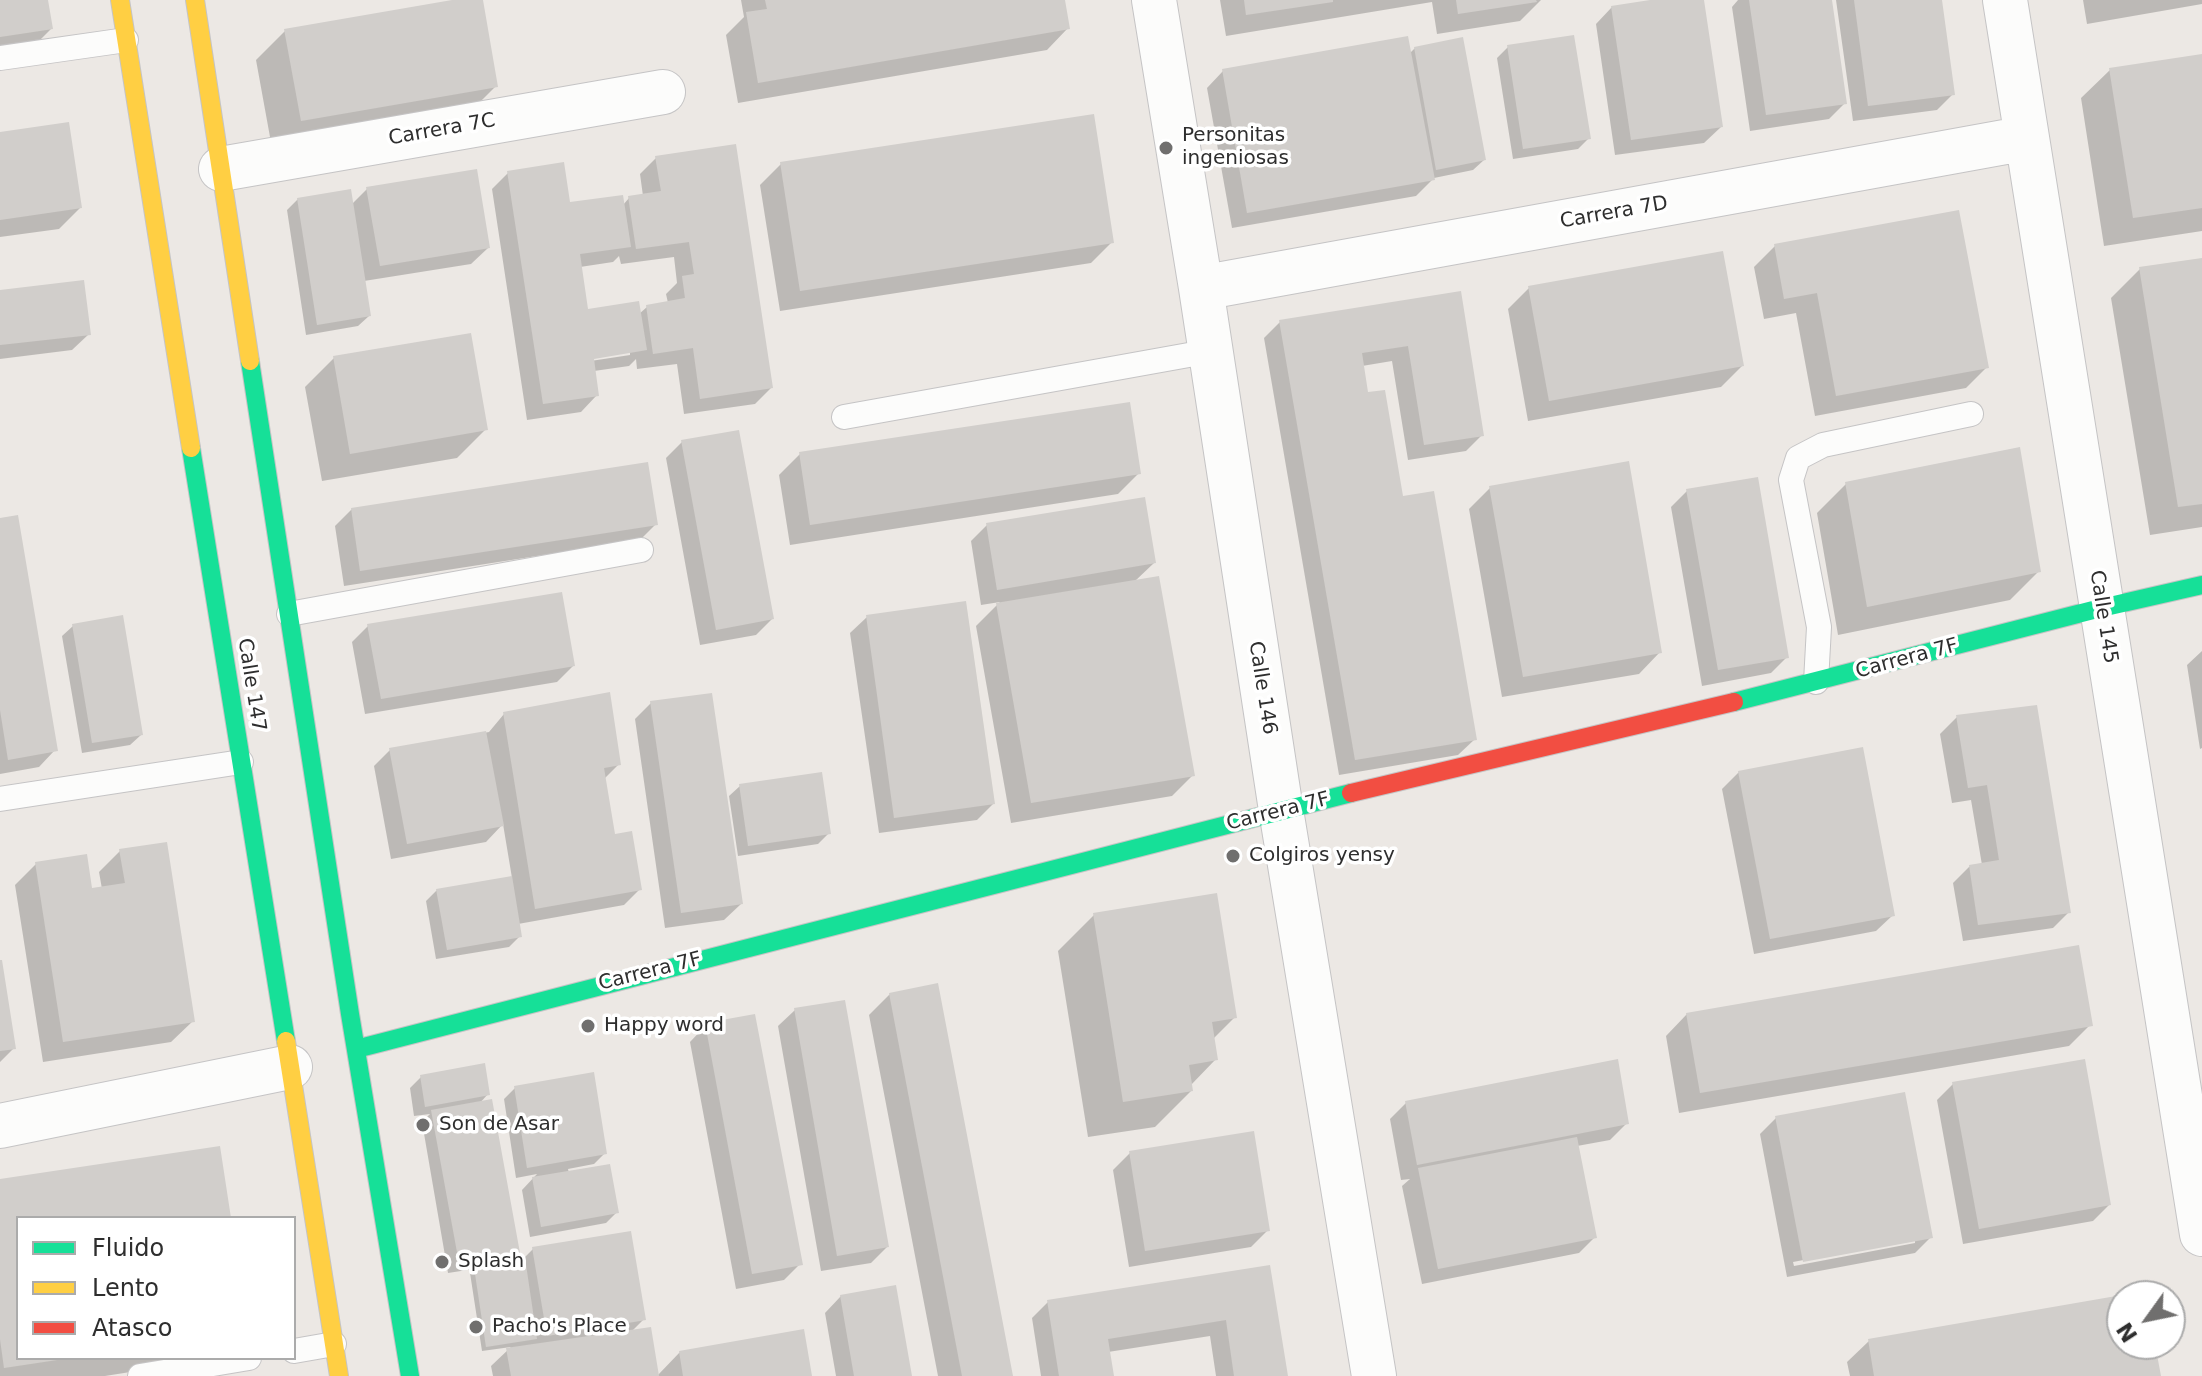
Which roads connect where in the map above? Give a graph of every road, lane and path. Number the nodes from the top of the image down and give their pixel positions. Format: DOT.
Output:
graph roads {
  1 [pos="120,0"];
  2 [pos="195,0"];
  3 [pos="1154,0"];
  4 [pos="2005,0"];
  5 [pos="126,40"];
  6 [pos="0,58"];
  7 [pos="663,92"];
  8 [pos="2027,138"];
  9 [pos="221,169"];
  10 [pos="1201,288"];
  11 [pos="1211,351"];
  12 [pos="1971,414"];
  13 [pos="844,417"];
  14 [pos="641,550"];
  15 [pos="2202,585"];
  16 [pos="2101,608"];
  17 [pos="289,614"];
  18 [pos="1816,682"];
  19 [pos="241,762"];
  20 [pos="0,799"];
  21 [pos="1281,810"];
  22 [pos="356,1049"];
  23 [pos="290,1067"];
  24 [pos="0,1126"];
  25 [pos="2202,1234"];
  26 [pos="334,1344"];
  27 [pos="296,1351"];
  28 [pos="237,1360"];
  29 [pos="140,1376"];
  30 [pos="339,1376"];
  31 [pos="410,1376"];
  32 [pos="1374,1376"];
  1 -- 5 [label="main road, Calle 147"];
  2 -- 9 [label="main road"];
  3 -- 10 [label="street, Calle 146"];
  4 -- 8 [label="street, Calle 145"];
  5 -- 6 [label="lane"];
  5 -- 19 [label="main road, Calle 147"];
  7 -- 9 [label="street, Carrera 7C"];
  8 -- 10 [label="street, Carrera 7D"];
  8 -- 16 [label="street, Calle 145"];
  9 -- 17 [label="main road"];
  10 -- 11 [label="street, Calle 146"];
  11 -- 13 [label="lane"];
  11 -- 21 [label="street, Calle 146"];
  12 -- 18 [label="lane"];
  14 -- 17 [label="lane"];
  15 -- 16 [label="main road, Carrera 7F"];
  16 -- 18 [label="main road, Carrera 7F"];
  16 -- 25 [label="street, Calle 145"];
  17 -- 22 [label="main road"];
  18 -- 21 [label="main road, Carrera 7F"];
  19 -- 20 [label="lane"];
  19 -- 23 [label="main road, Calle 147"];
  21 -- 22 [label="main road, Carrera 7F"];
  21 -- 32 [label="street, Calle 146"];
  22 -- 31 [label="main road"];
  23 -- 24 [label="street"];
  23 -- 26 [label="main road, Calle 147"];
  26 -- 27 [label="lane"];
  26 -- 30 [label="main road, Calle 147"];
  28 -- 29 [label="lane"];
}
